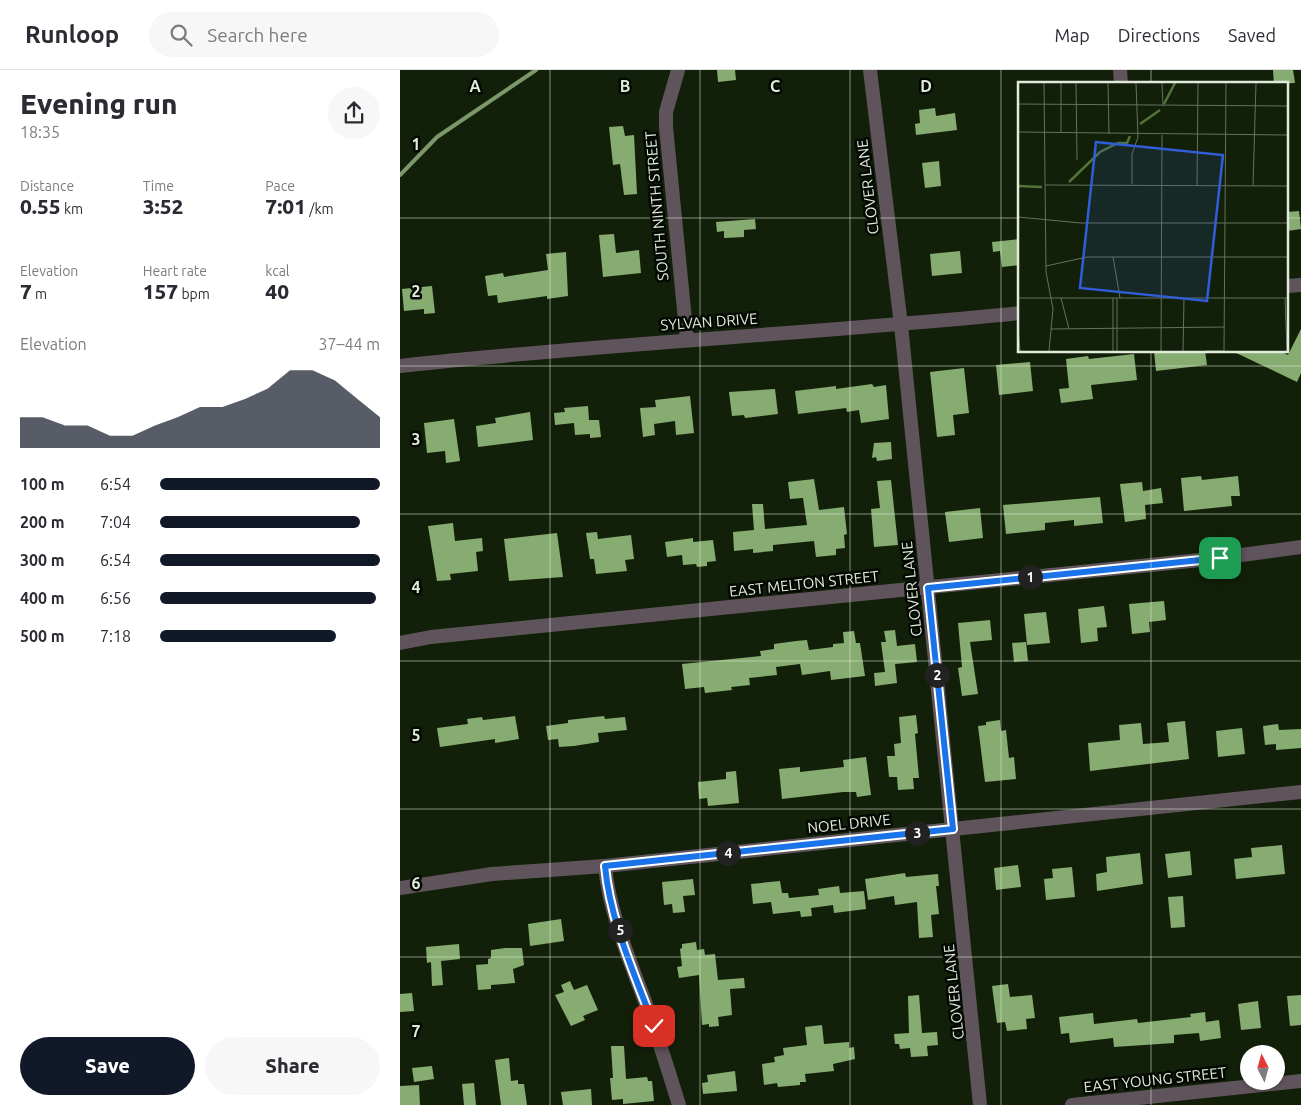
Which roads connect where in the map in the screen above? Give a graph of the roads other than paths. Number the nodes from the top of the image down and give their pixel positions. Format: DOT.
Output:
graph roads {
  1 [pos="678,70"];
  2 [pos="870,70"];
  3 [pos="1301,285"];
  4 [pos="1288,286"];
  5 [pos="1018,313"];
  6 [pos="901,325"];
  7 [pos="687,340"];
  8 [pos="400,366"];
  9 [pos="1301,547"];
  10 [pos="928,588"];
  11 [pos="400,643"];
  12 [pos="1301,792"];
  13 [pos="953,829"];
  14 [pos="605,866"];
  15 [pos="400,888"];
  16 [pos="1301,1081"];
  17 [pos="1137,1102"];
  18 [pos="679,1105"];
  19 [pos="980,1105"];
  20 [pos="1072,1105"];
  1 -- 7 [label="street, SOUTH NINTH STREET"];
  2 -- 6 [label="street, CLOVER LANE"];
  3 -- 4 [label="street"];
  5 -- 6 [label="street, SYLVAN DRIVE"];
  6 -- 7 [label="street, SYLVAN DRIVE"];
  6 -- 10 [label="street, CLOVER LANE"];
  7 -- 8 [label="street, SYLVAN DRIVE"];
  9 -- 10 [label="street, EAST MELTON STREET"];
  10 -- 11 [label="street, EAST MELTON STREET"];
  10 -- 13 [label="street, CLOVER LANE"];
  12 -- 13 [label="street, NOEL DRIVE"];
  13 -- 14 [label="street, NOEL DRIVE"];
  13 -- 19 [label="street, CLOVER LANE"];
  14 -- 15 [label="street, NOEL DRIVE"];
  14 -- 18 [label="street"];
  16 -- 17 [label="street, EAST YOUNG STREET"];
  17 -- 20 [label="street, EAST YOUNG STREET"];
}
